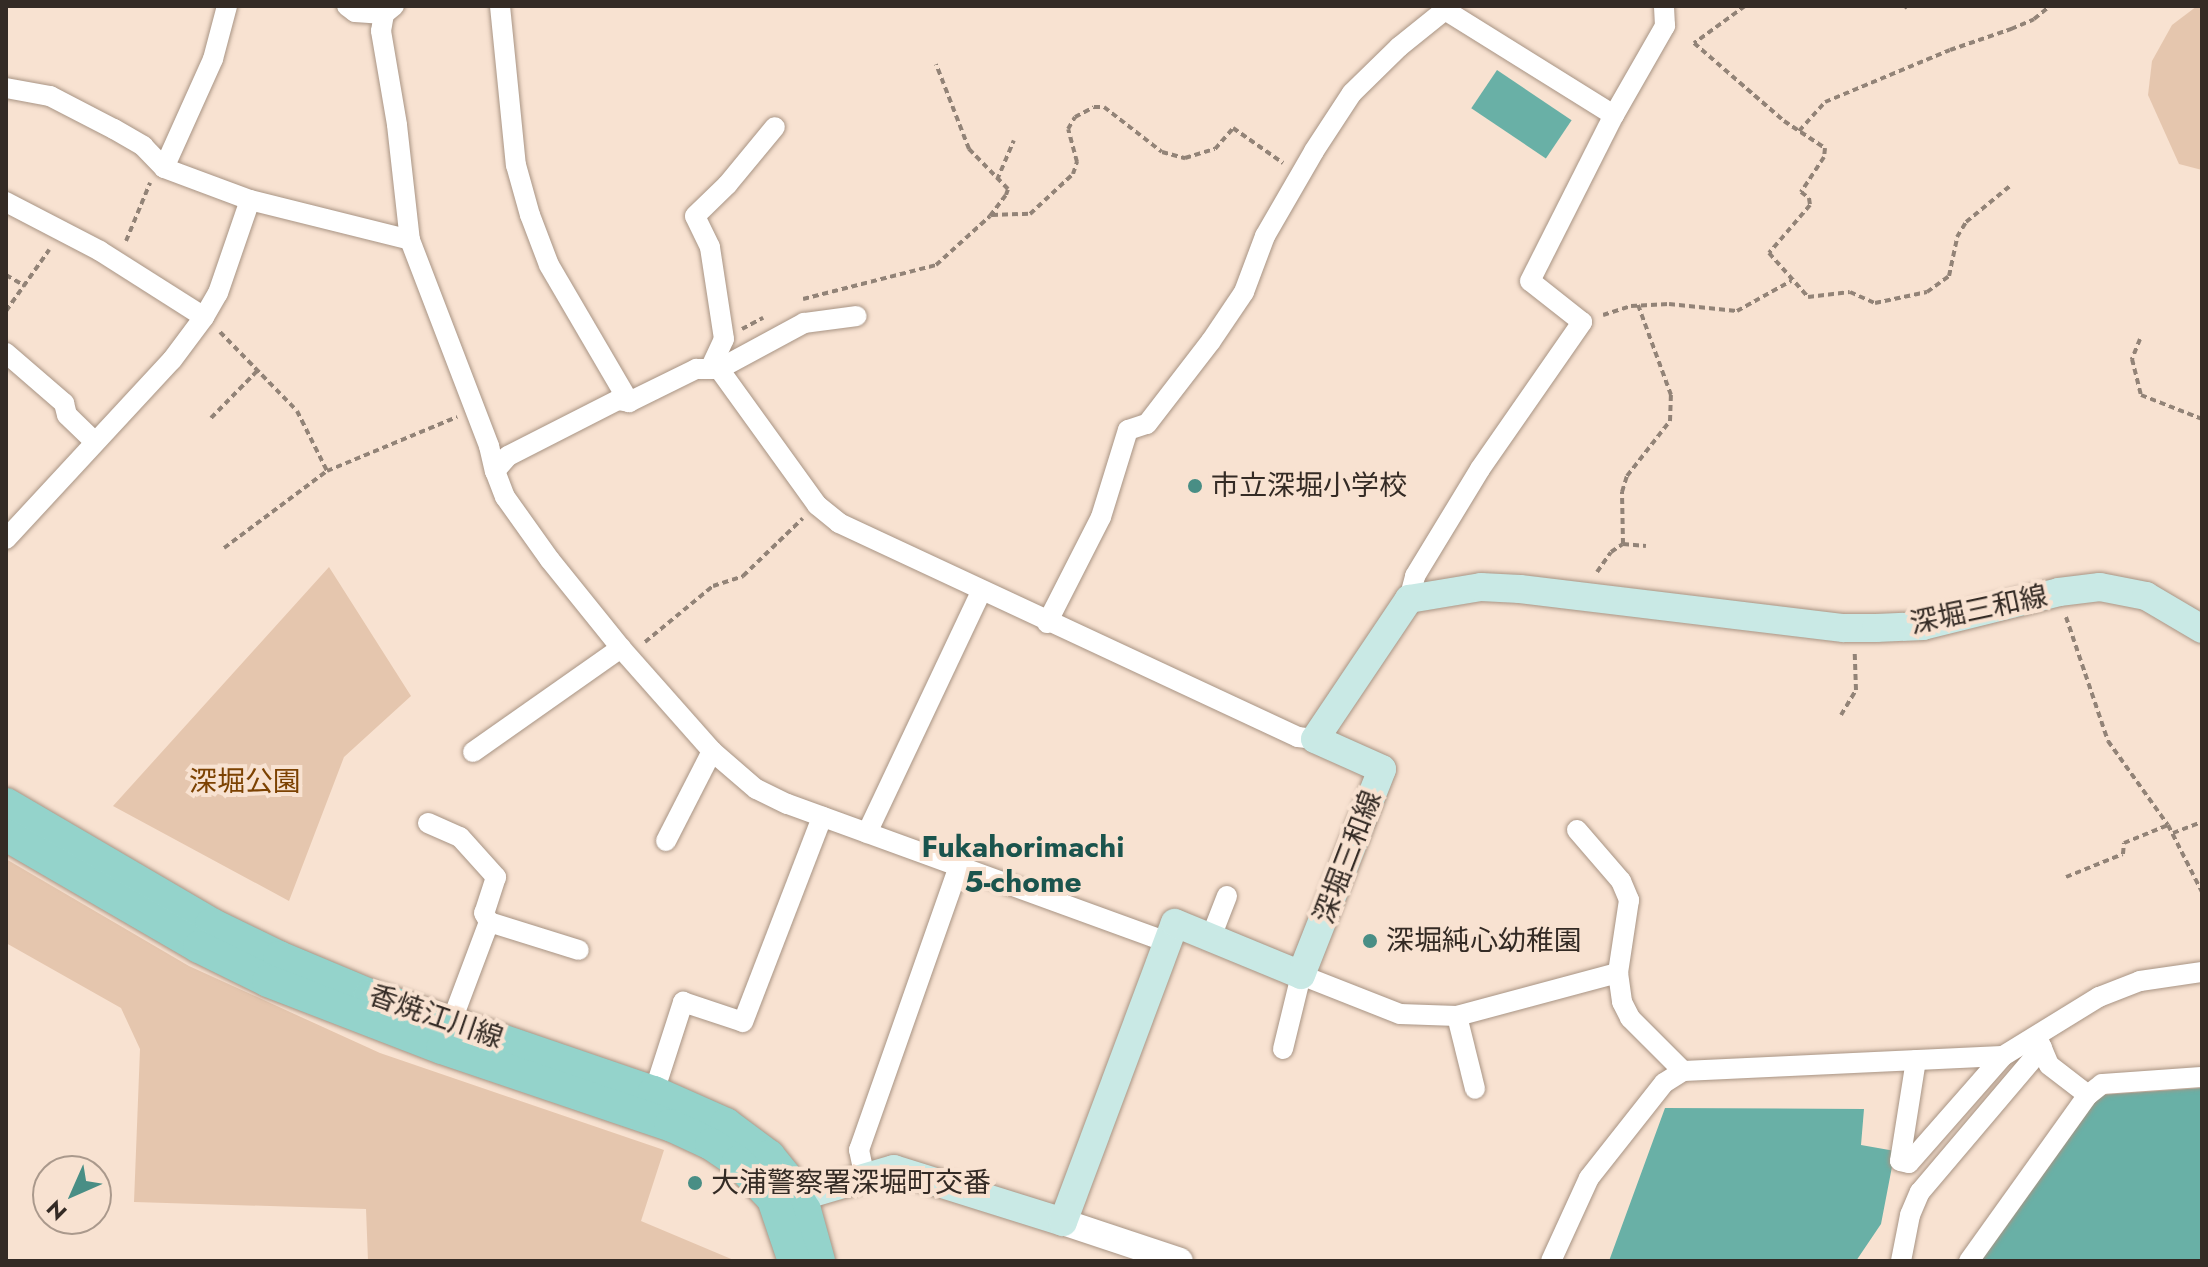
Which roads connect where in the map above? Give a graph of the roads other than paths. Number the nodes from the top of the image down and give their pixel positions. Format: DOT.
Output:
graph roads {
  1 [pos="227,6"];
  2 [pos="347,6"];
  3 [pos="500,6"];
  4 [pos="1664,6"];
  5 [pos="389,10"];
  6 [pos="6,88"];
  7 [pos="1614,115"];
  8 [pos="775,127"];
  9 [pos="164,168"];
  10 [pos="250,200"];
  11 [pos="6,202"];
  12 [pos="410,240"];
  13 [pos="857,316"];
  14 [pos="204,317"];
  15 [pos="6,353"];
  16 [pos="715,369"];
  17 [pos="629,402"];
  18 [pos="95,442"];
  19 [pos="495,471"];
  20 [pos="6,539"];
  21 [pos="981,592"];
  22 [pos="1409,599"];
  23 [pos="1047,623"];
  24 [pos="2202,629"];
  25 [pos="624,652"];
  26 [pos="1315,739"];
  27 [pos="712,751"];
  28 [pos="473,752"];
  29 [pos="6,804"];
  30 [pos="822,817"];
  31 [pos="428,823"];
  32 [pos="1577,830"];
  33 [pos="867,833"];
  34 [pos="6,835"];
  35 [pos="666,841"];
  36 [pos="959,866"];
  37 [pos="1227,896"];
  38 [pos="489,922"];
  39 [pos="1211,937"];
  40 [pos="1167,942"];
  41 [pos="579,950"];
  42 [pos="2202,972"];
  43 [pos="1618,973"];
  44 [pos="1301,975"];
  45 [pos="454,1015"];
  46 [pos="1457,1016"];
  47 [pos="2039,1042"];
  48 [pos="1283,1049"];
  49 [pos="2003,1056"];
  50 [pos="1916,1060"];
  51 [pos="1683,1071"];
  52 [pos="2202,1077"];
  53 [pos="1475,1089"];
  54 [pos="654,1092"];
  55 [pos="2088,1095"];
  56 [pos="865,1178"];
  57 [pos="799,1197"];
  58 [pos="1065,1215"];
  59 [pos="794,1261"];
  60 [pos="819,1261"];
  61 [pos="1180,1261"];
  62 [pos="1551,1261"];
  63 [pos="1901,1261"];
  64 [pos="1969,1261"];
  1 -- 9 [label="street"];
  2 -- 5 [label="street"];
  3 -- 17 [label="street"];
  4 -- 7 [label="street"];
  5 -- 12 [label="street"];
  6 -- 9 [label="street"];
  7 -- 22 [label="street"];
  7 -- 23 [label="street"];
  8 -- 16 [label="street"];
  9 -- 10 [label="street"];
  10 -- 12 [label="street"];
  10 -- 14 [label="street"];
  11 -- 14 [label="street"];
  12 -- 19 [label="street"];
  13 -- 16 [label="street"];
  14 -- 18 [label="street"];
  15 -- 18 [label="street"];
  16 -- 17 [label="street"];
  16 -- 21 [label="street"];
  17 -- 19 [label="street"];
  18 -- 20 [label="street"];
  19 -- 25 [label="street"];
  21 -- 23 [label="street"];
  21 -- 33 [label="street"];
  22 -- 24 [label="main road, 深堀三和線"];
  22 -- 26 [label="main road"];
  23 -- 26 [label="street"];
  25 -- 27 [label="street"];
  25 -- 28 [label="street"];
  26 -- 44 [label="main road, 深堀三和線"];
  27 -- 30 [label="street"];
  27 -- 35 [label="street"];
  29 -- 45 [label="main road, 香焼江川線"];
  30 -- 33 [label="street"];
  30 -- 54 [label="street"];
  31 -- 38 [label="street"];
  32 -- 43 [label="street"];
  33 -- 36 [label="street"];
  34 -- 59 [label="main road, 香焼江川線"];
  36 -- 40 [label="street"];
  36 -- 56 [label="street"];
  37 -- 39 [label="street"];
  38 -- 41 [label="street"];
  38 -- 45 [label="street"];
  39 -- 40 [label="main road"];
  39 -- 44 [label="main road"];
  40 -- 58 [label="main road"];
  42 -- 47 [label="street"];
  43 -- 46 [label="street"];
  43 -- 51 [label="street"];
  44 -- 46 [label="street"];
  44 -- 48 [label="street"];
  45 -- 54 [label="main road, 香焼江川線"];
  46 -- 53 [label="street"];
  47 -- 49 [label="street"];
  47 -- 55 [label="street"];
  47 -- 63 [label="street"];
  49 -- 50 [label="street"];
  49 -- 50 [label="street"];
  50 -- 51 [label="street"];
  51 -- 62 [label="street"];
  52 -- 55 [label="street"];
  54 -- 57 [label="main road, 香焼江川線"];
  55 -- 64 [label="street"];
  56 -- 57 [label="main road"];
  56 -- 58 [label="main road"];
  57 -- 60 [label="main road, 香焼江川線"];
  58 -- 61 [label="street"];
}
